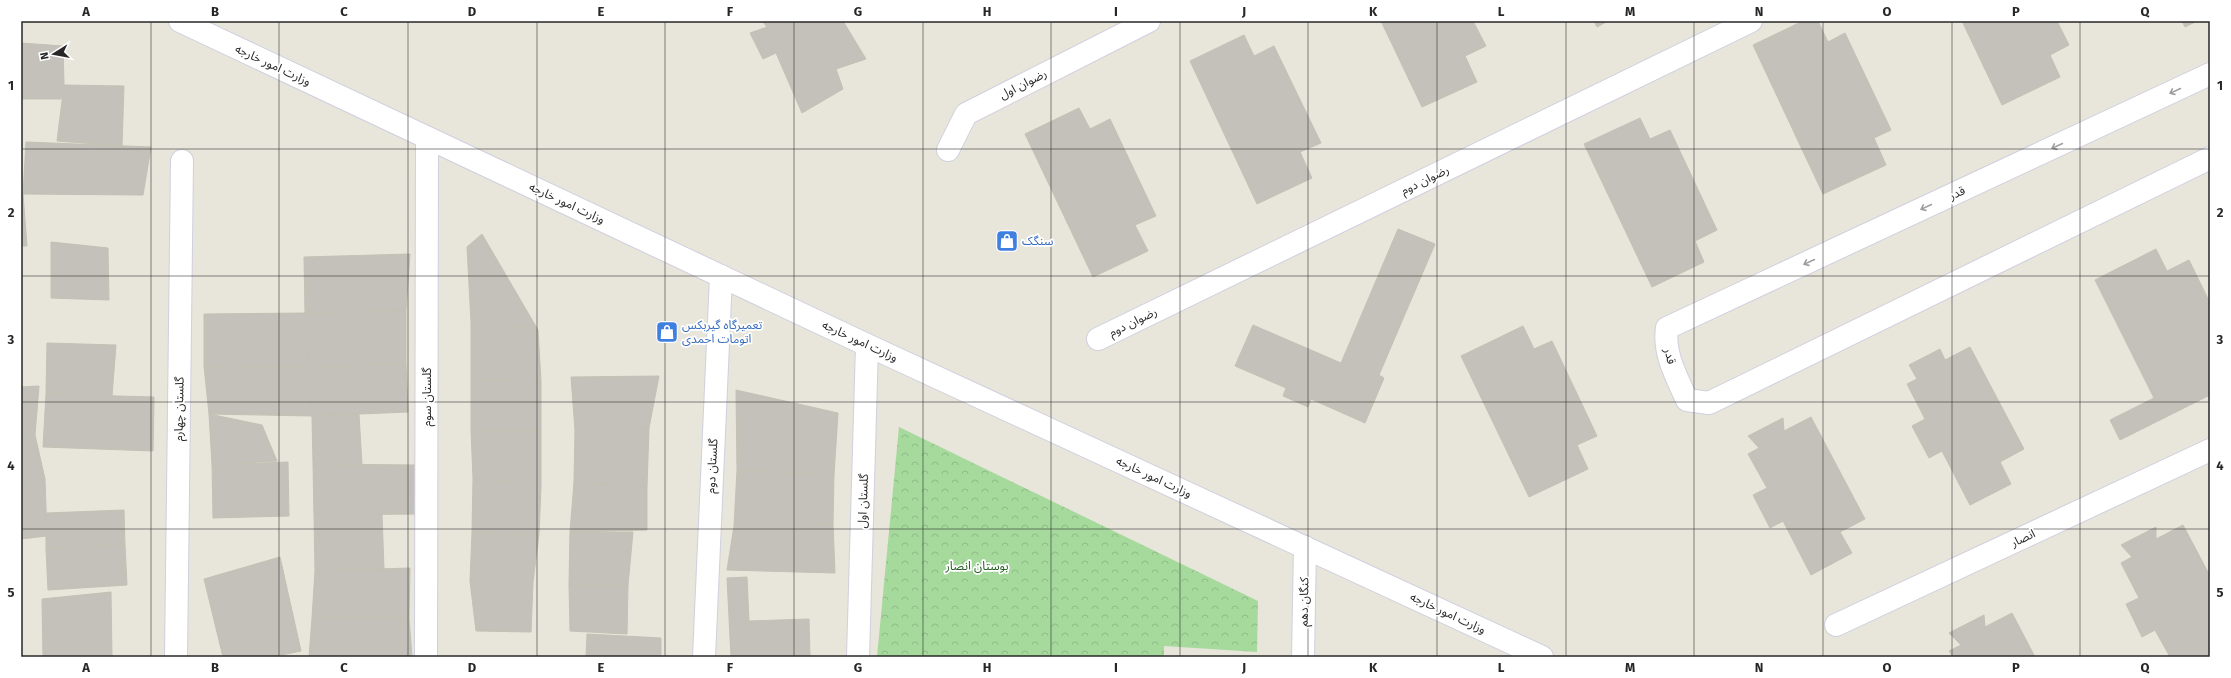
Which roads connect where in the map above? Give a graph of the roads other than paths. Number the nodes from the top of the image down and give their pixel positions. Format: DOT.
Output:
graph roads {
  1 [pos="180,21"];
  2 [pos="1149,21"];
  3 [pos="1751,21"];
  4 [pos="1121,29"];
  5 [pos="2210,74"];
  6 [pos="428,138"];
  7 [pos="948,150"];
  8 [pos="2210,158"];
  9 [pos="182,161"];
  10 [pos="721,276"];
  11 [pos="1098,339"];
  12 [pos="867,345"];
  13 [pos="2210,450"];
  14 [pos="1305,547"];
  15 [pos="1836,625"];
  16 [pos="176,657"];
  17 [pos="426,657"];
  18 [pos="704,657"];
  19 [pos="858,657"];
  20 [pos="1303,657"];
  21 [pos="1542,657"];
  1 -- 6 [label="street, وزارت امور خارجه"];
  2 -- 4 [label="street, رضوان اول"];
  3 -- 11 [label="street, رضوان دوم"];
  4 -- 7 [label="street, رضوان اول"];
  5 -- 8 [label="street, قدر, one-way"];
  6 -- 10 [label="street, وزارت امور خارجه"];
  6 -- 17 [label="street, گلستان سوم"];
  9 -- 16 [label="street, گلستان چهارم"];
  10 -- 12 [label="street, وزارت امور خارجه"];
  10 -- 18 [label="street, گلستان دوم"];
  12 -- 14 [label="street, وزارت امور خارجه"];
  12 -- 19 [label="street, گلستان اول"];
  13 -- 15 [label="street, انصار"];
  14 -- 20 [label="street, کنگان دهم"];
  14 -- 21 [label="street, وزارت امور خارجه"];
}
